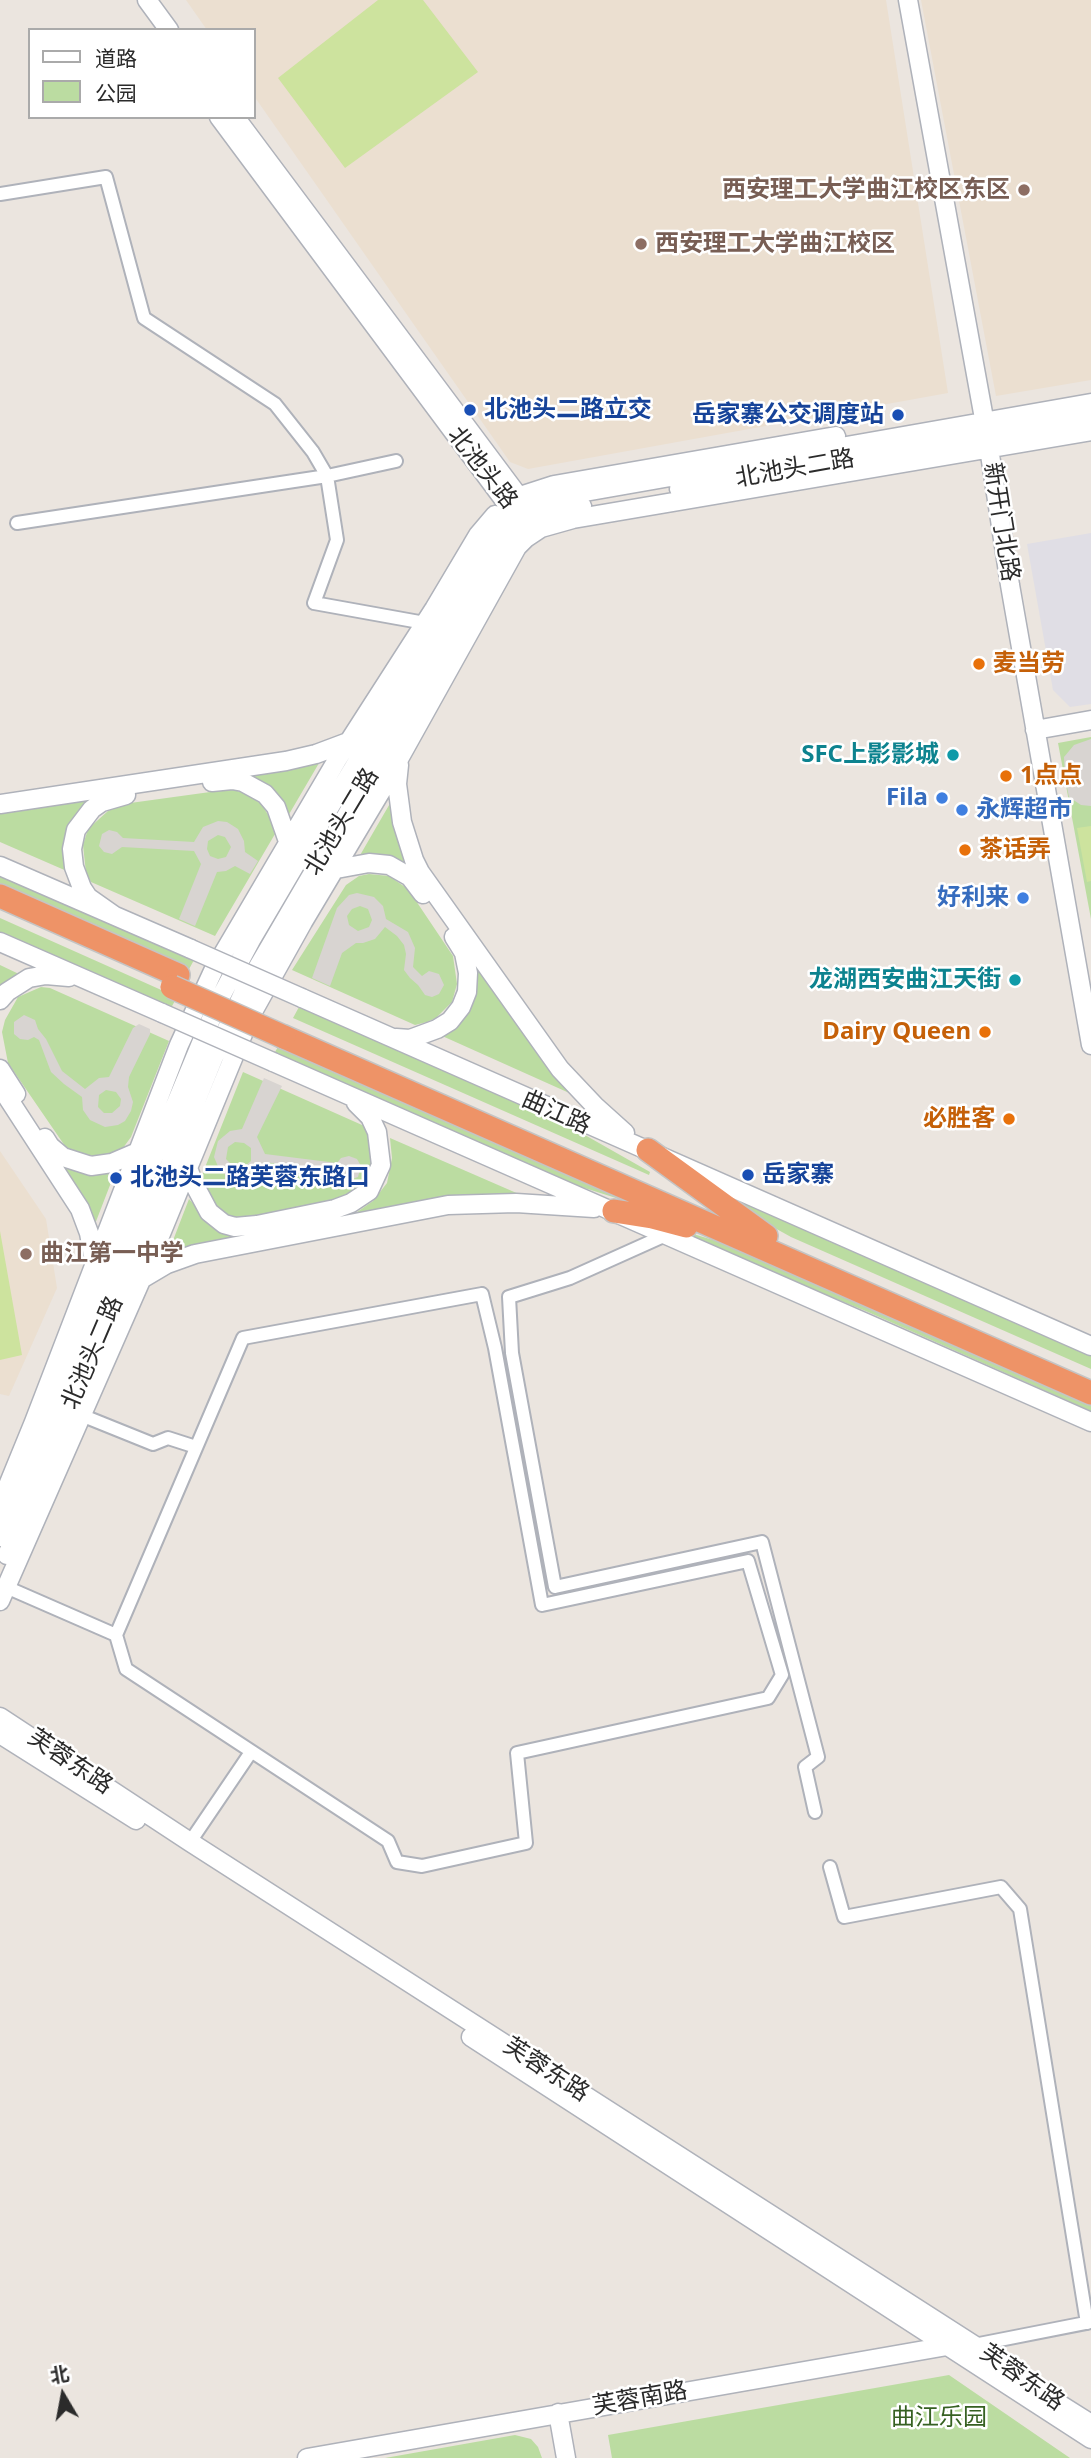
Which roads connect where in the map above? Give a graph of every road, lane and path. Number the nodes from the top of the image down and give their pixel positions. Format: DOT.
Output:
graph roads {
  1 [pos="132,0"];
  2 [pos="147,0"];
  3 [pos="908,0"];
  4 [pos="153,28"];
  5 [pos="168,28"];
  6 [pos="221,119"];
  7 [pos="235,119"];
  8 [pos="0,194"];
  9 [pos="1091,392"];
  10 [pos="1091,403"];
  11 [pos="1091,417"];
  12 [pos="986,429"];
  13 [pos="1091,431"];
  14 [pos="396,461"];
  15 [pos="327,476"];
  16 [pos="520,511"];
  17 [pos="17,523"];
  18 [pos="425,622"];
  19 [pos="387,712"];
  20 [pos="407,713"];
  21 [pos="1091,720"];
  22 [pos="1035,730"];
  23 [pos="348,742"];
  24 [pos="400,758"];
  25 [pos="0,804"];
  26 [pos="289,841"];
  27 [pos="0,866"];
  28 [pos="336,868"];
  29 [pos="295,884"];
  30 [pos="0,896"];
  31 [pos="0,912"];
  32 [pos="115,916"];
  33 [pos="0,942"];
  34 [pos="85,979"];
  35 [pos="175,981"];
  36 [pos="0,1000"];
  37 [pos="390,1037"];
  38 [pos="1091,1045"];
  39 [pos="0,1069"];
  40 [pos="0,1086"];
  41 [pos="342,1093"];
  42 [pos="166,1128"];
  43 [pos="184,1130"];
  44 [pos="648,1150"];
  45 [pos="137,1154"];
  46 [pos="187,1169"];
  47 [pos="614,1211"];
  48 [pos="668,1234"];
  49 [pos="767,1242"];
  50 [pos="94,1263"];
  51 [pos="141,1279"];
  52 [pos="111,1310"];
  53 [pos="89,1317"];
  54 [pos="1091,1346"];
  55 [pos="1091,1379"];
  56 [pos="1091,1393"];
  57 [pos="81,1415"];
  58 [pos="1091,1422"];
  59 [pos="196,1447"];
  60 [pos="0,1505"];
  61 [pos="0,1537"];
  62 [pos="2,1586"];
  63 [pos="116,1635"];
  64 [pos="0,1717"];
  65 [pos="0,1734"];
  66 [pos="251,1752"];
  67 [pos="815,1812"];
  68 [pos="190,1842"];
  69 [pos="830,1867"];
  70 [pos="1089,2322"];
  71 [pos="960,2347"];
  72 [pos="559,2418"];
  73 [pos="1091,2424"];
  74 [pos="1091,2439"];
  75 [pos="307,2458"];
  76 [pos="365,2458"];
  77 [pos="566,2458"];
  1 -- 4 [label="main road"];
  2 -- 5 [label="main road"];
  3 -- 12 [label="main road, 新开门北路"];
  6 -- 16 [label="main road, 北池头路"];
  7 -- 16 [label="main road, 北池头路"];
  8 -- 15 [label="street"];
  9 -- 12 [label="main road"];
  10 -- 12 [label="main road"];
  11 -- 12 [label="main road"];
  12 -- 13 [label="main road"];
  12 -- 16 [label="main road, 北池头二路"];
  12 -- 16 [label="main road"];
  12 -- 22 [label="main road, 新开门北路"];
  14 -- 15 [label="street"];
  15 -- 17 [label="street"];
  15 -- 18 [label="street"];
  16 -- 18 [label="main road"];
  16 -- 19 [label="main road, 北池头二路"];
  16 -- 20 [label="main road, 北池头二路"];
  16 -- 24 [label="main road"];
  18 -- 23 [label="main road"];
  19 -- 23 [label="main road"];
  19 -- 29 [label="main road, 北池头二路"];
  20 -- 24 [label="main road"];
  20 -- 29 [label="main road, 北池头二路"];
  21 -- 22 [label="main road"];
  22 -- 38 [label="main road, 新开门北路"];
  23 -- 25 [label="main road"];
  23 -- 26 [label="main road"];
  24 -- 28 [label="main road"];
  24 -- 44 [label="main road"];
  26 -- 29 [label="main road"];
  26 -- 32 [label="main road"];
  26 -- 45 [label="main road"];
  27 -- 32 [label="main road, 曲江路"];
  28 -- 29 [label="main road"];
  28 -- 37 [label="main road"];
  28 -- 46 [label="main road"];
  29 -- 42 [label="main road, 北池头二路"];
  29 -- 43 [label="main road, 北池头二路"];
  30 -- 35 [label="highway, 曲江路"];
  31 -- 35 [label="highway, 曲江路"];
  32 -- 37 [label="main road, 曲江路, bridge"];
  33 -- 34 [label="main road"];
  34 -- 36 [label="main road"];
  34 -- 41 [label="main road, bridge"];
  35 -- 49 [label="highway, 曲江路, bridge"];
  37 -- 44 [label="main road, 曲江路"];
  39 -- 45 [label="main road"];
  40 -- 50 [label="main road"];
  41 -- 46 [label="main road"];
  41 -- 47 [label="main road"];
  42 -- 45 [label="main road"];
  42 -- 53 [label="main road, 北池头二路"];
  43 -- 46 [label="main road"];
  43 -- 52 [label="main road, 北池头二路"];
  44 -- 49 [label="highway"];
  44 -- 54 [label="main road, 曲江路"];
  45 -- 50 [label="main road"];
  46 -- 51 [label="main road"];
  47 -- 48 [label="main road"];
  47 -- 49 [label="highway"];
  47 -- 51 [label="main road"];
  48 -- 58 [label="main road"];
  48 -- 67 [label="street"];
  49 -- 55 [label="highway, 曲江路"];
  49 -- 56 [label="highway, 曲江路"];
  50 -- 53 [label="main road"];
  50 -- 60 [label="main road"];
  51 -- 52 [label="main road"];
  51 -- 57 [label="main road"];
  52 -- 62 [label="main road, 北池头二路"];
  53 -- 61 [label="main road, 北池头二路"];
  57 -- 59 [label="street"];
  57 -- 62 [label="main road"];
  59 -- 63 [label="street"];
  59 -- 66 [label="street"];
  62 -- 63 [label="street"];
  63 -- 66 [label="street"];
  64 -- 68 [label="main road, 芙蓉东路"];
  65 -- 71 [label="main road, 芙蓉东路"];
  66 -- 68 [label="street"];
  68 -- 71 [label="main road, 芙蓉东路"];
  69 -- 70 [label="street"];
  70 -- 71 [label="street, 芙蓉南路"];
  71 -- 72 [label="main road, 芙蓉南路"];
  71 -- 73 [label="main road, 芙蓉东路"];
  71 -- 74 [label="main road, 芙蓉东路"];
  72 -- 75 [label="main road, 芙蓉南路"];
  72 -- 76 [label="main road, 芙蓉南路"];
  72 -- 77 [label="main road"];
}
